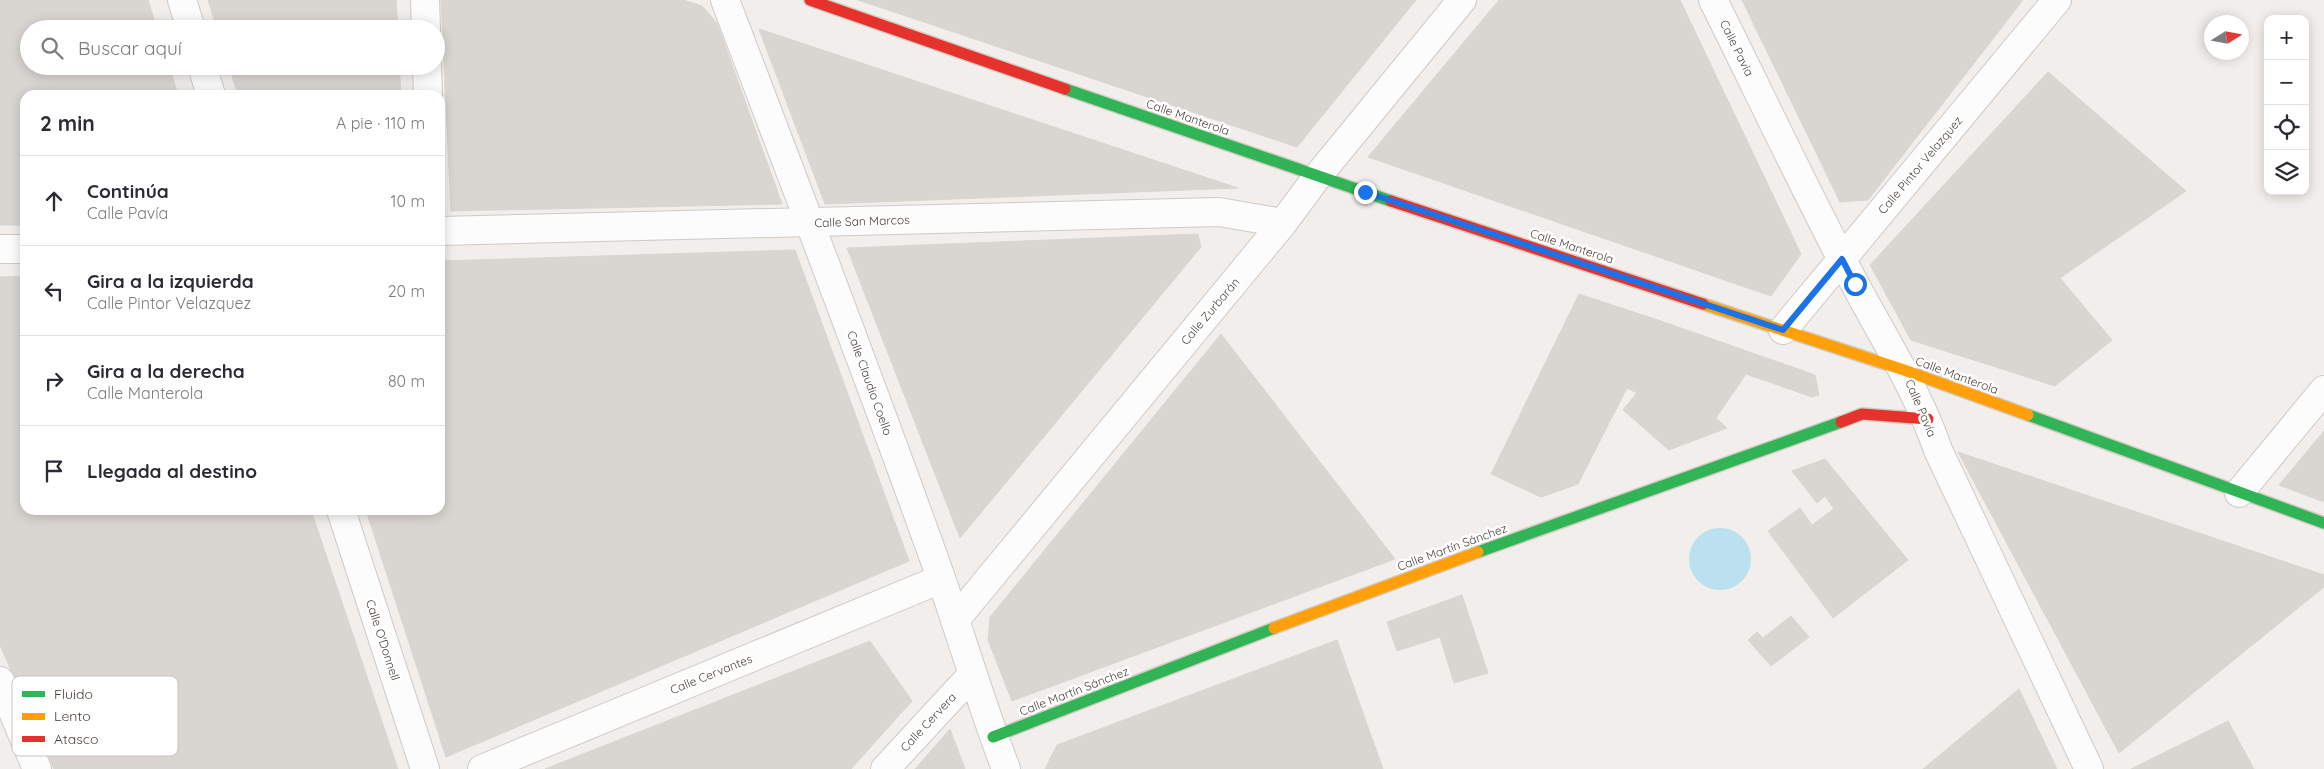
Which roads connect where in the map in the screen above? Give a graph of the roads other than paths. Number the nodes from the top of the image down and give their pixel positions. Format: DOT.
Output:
graph roads {
  1 [pos="182,0"];
  2 [pos="425,0"];
  3 [pos="725,0"];
  4 [pos="810,0"];
  5 [pos="1462,0"];
  6 [pos="1713,0"];
  7 [pos="2056,0"];
  8 [pos="188,20"];
  9 [pos="426,20"];
  10 [pos="205,75"];
  11 [pos="427,75"];
  12 [pos="209,90"];
  13 [pos="428,90"];
  14 [pos="1317,176"];
  15 [pos="811,222"];
  16 [pos="1283,223"];
  17 [pos="445,231"];
  18 [pos="0,249"];
  19 [pos="20,249"];
  20 [pos="1842,259"];
  21 [pos="1783,330"];
  22 [pos="1904,370"];
  23 [pos="2324,390"];
  24 [pos="1928,419"];
  25 [pos="2239,492"];
  26 [pos="343,515"];
  27 [pos="2324,523"];
  28 [pos="941,579"];
  29 [pos="955,620"];
  30 [pos="972,675"];
  31 [pos="0,681"];
  32 [pos="12,710"];
  33 [pos="993,737"];
  34 [pos="32,756"];
  35 [pos="37,769"];
  36 [pos="425,769"];
  37 [pos="482,769"];
  38 [pos="885,769"];
  39 [pos="1006,769"];
  40 [pos="2089,769"];
  1 -- 8 [label="street"];
  2 -- 9 [label="street"];
  3 -- 15 [label="street, Calle Claudio Coello"];
  4 -- 14 [label="street, Calle Manterola"];
  5 -- 14 [label="street, Calle Zurbarán"];
  6 -- 20 [label="street, Calle Pavía"];
  7 -- 20 [label="street, Calle Pintor Velazquez"];
  10 -- 12 [label="street"];
  11 -- 13 [label="street"];
  14 -- 16 [label="street, Calle Zurbarán"];
  14 -- 21 [label="street, Calle Manterola"];
  15 -- 16 [label="street, Calle San Marcos"];
  15 -- 17 [label="street, Calle San Marcos"];
  15 -- 28 [label="street, Calle Claudio Coello"];
  16 -- 29 [label="street, Calle Zurbarán"];
  18 -- 19 [label="street"];
  20 -- 21 [label="street, Calle Pintor Velazquez"];
  20 -- 22 [label="street, Calle Pavía"];
  21 -- 22 [label="street, Calle Manterola"];
  22 -- 24 [label="street, Calle Pavía"];
  22 -- 25 [label="street, Calle Manterola"];
  23 -- 25 [label="street"];
  24 -- 33 [label="street, Calle Martín Sánchez"];
  24 -- 40 [label="street, Calle Pavía"];
  25 -- 27 [label="street, Calle Manterola"];
  26 -- 36 [label="street, Calle O'Donnell"];
  28 -- 29 [label="street, Calle Claudio Coello"];
  28 -- 37 [label="street, Calle Cervantes"];
  29 -- 30 [label="street, Calle Claudio Coello"];
  30 -- 33 [label="street, Calle Claudio Coello"];
  30 -- 38 [label="street, Calle Cervera"];
  31 -- 32 [label="street"];
  33 -- 39 [label="street, Calle Claudio Coello"];
  34 -- 35 [label="street"];
}
